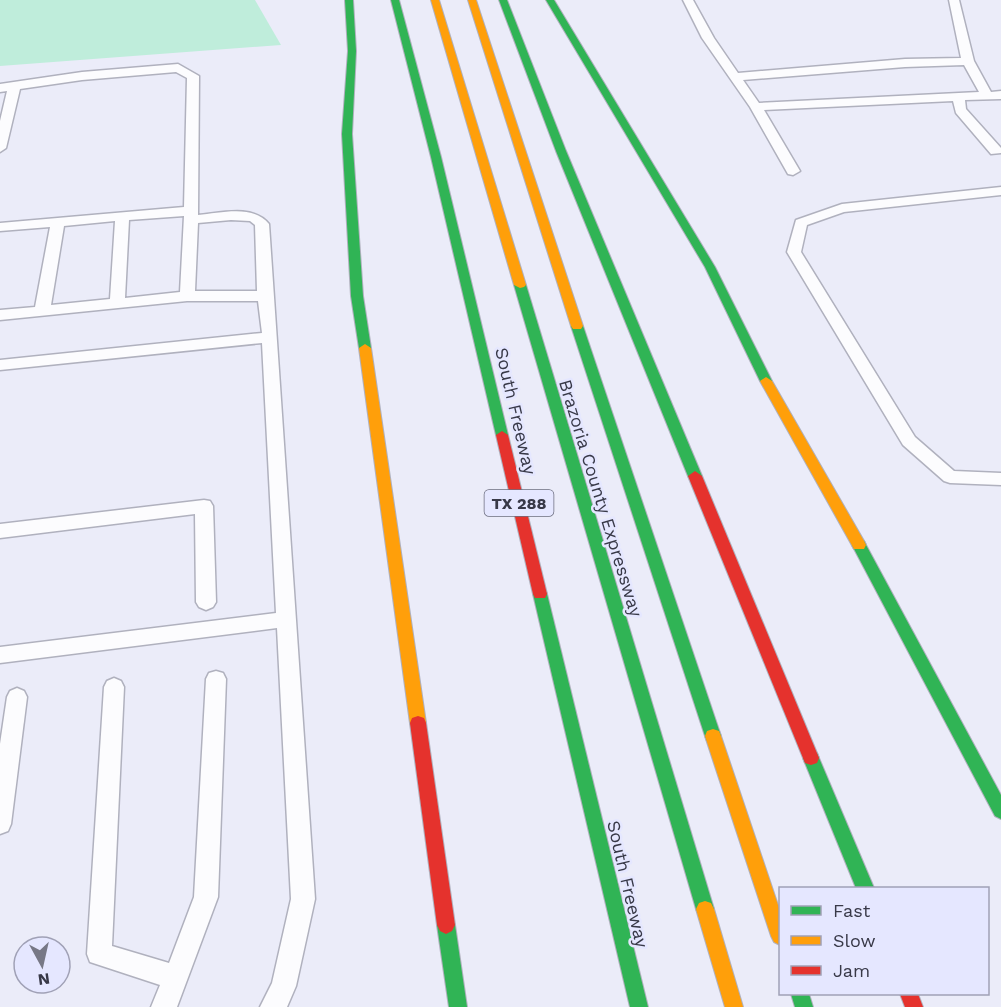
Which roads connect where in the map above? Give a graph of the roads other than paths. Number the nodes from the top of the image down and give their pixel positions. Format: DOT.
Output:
graph roads {
  1 [pos="350,0"];
  2 [pos="395,0"];
  3 [pos="435,0"];
  4 [pos="472,0"];
  5 [pos="503,0"];
  6 [pos="550,0"];
  7 [pos="688,0"];
  8 [pos="954,0"];
  9 [pos="968,61"];
  10 [pos="736,77"];
  11 [pos="14,87"];
  12 [pos="0,88"];
  13 [pos="987,95"];
  14 [pos="1001,95"];
  15 [pos="958,97"];
  16 [pos="756,107"];
  17 [pos="0,148"];
  18 [pos="996,151"];
  19 [pos="793,171"];
  20 [pos="1001,191"];
  21 [pos="191,215"];
  22 [pos="122,216"];
  23 [pos="58,222"];
  24 [pos="0,227"];
  25 [pos="187,296"];
  26 [pos="265,296"];
  27 [pos="117,303"];
  28 [pos="42,311"];
  29 [pos="0,315"];
  30 [pos="270,337"];
  31 [pos="0,365"];
  32 [pos="1001,479"];
  33 [pos="0,531"];
  34 [pos="206,602"];
  35 [pos="286,619"];
  36 [pos="0,655"];
  37 [pos="216,679"];
  38 [pos="114,687"];
  39 [pos="17,697"];
  40 [pos="1001,811"];
  41 [pos="0,824"];
  42 [pos="866,887"];
  43 [pos="779,933"];
  44 [pos="176,977"];
  45 [pos="164,1007"];
  46 [pos="273,1007"];
  47 [pos="458,1007"];
  48 [pos="639,1007"];
  49 [pos="734,1007"];
  1 -- 47 [label="main road"];
  2 -- 48 [label="main road, South Freeway / TX 288"];
  3 -- 49 [label="main road, Brazoria County Expressway"];
  4 -- 43 [label="main road, Brazoria County Expressway"];
  5 -- 42 [label="main road"];
  6 -- 40 [label="main road"];
  7 -- 10 [label="lane"];
  8 -- 9 [label="lane"];
  9 -- 10 [label="lane"];
  9 -- 13 [label="lane"];
  10 -- 16 [label="lane"];
  11 -- 12 [label="lane"];
  11 -- 17 [label="lane"];
  11 -- 21 [label="lane"];
  13 -- 14 [label="lane"];
  13 -- 15 [label="lane"];
  15 -- 16 [label="lane"];
  15 -- 18 [label="lane"];
  16 -- 19 [label="lane"];
  20 -- 32 [label="lane"];
  21 -- 22 [label="lane"];
  21 -- 25 [label="lane"];
  21 -- 26 [label="lane"];
  22 -- 23 [label="lane"];
  22 -- 27 [label="lane"];
  23 -- 24 [label="lane"];
  23 -- 28 [label="lane"];
  25 -- 26 [label="lane"];
  25 -- 27 [label="lane"];
  26 -- 30 [label="lane"];
  27 -- 28 [label="lane"];
  28 -- 29 [label="lane"];
  30 -- 31 [label="lane"];
  30 -- 35 [label="lane"];
  33 -- 34 [label="lane"];
  35 -- 36 [label="lane"];
  35 -- 46 [label="lane"];
  37 -- 44 [label="lane"];
  38 -- 44 [label="lane"];
  39 -- 41 [label="lane"];
  44 -- 45 [label="lane"];
}
